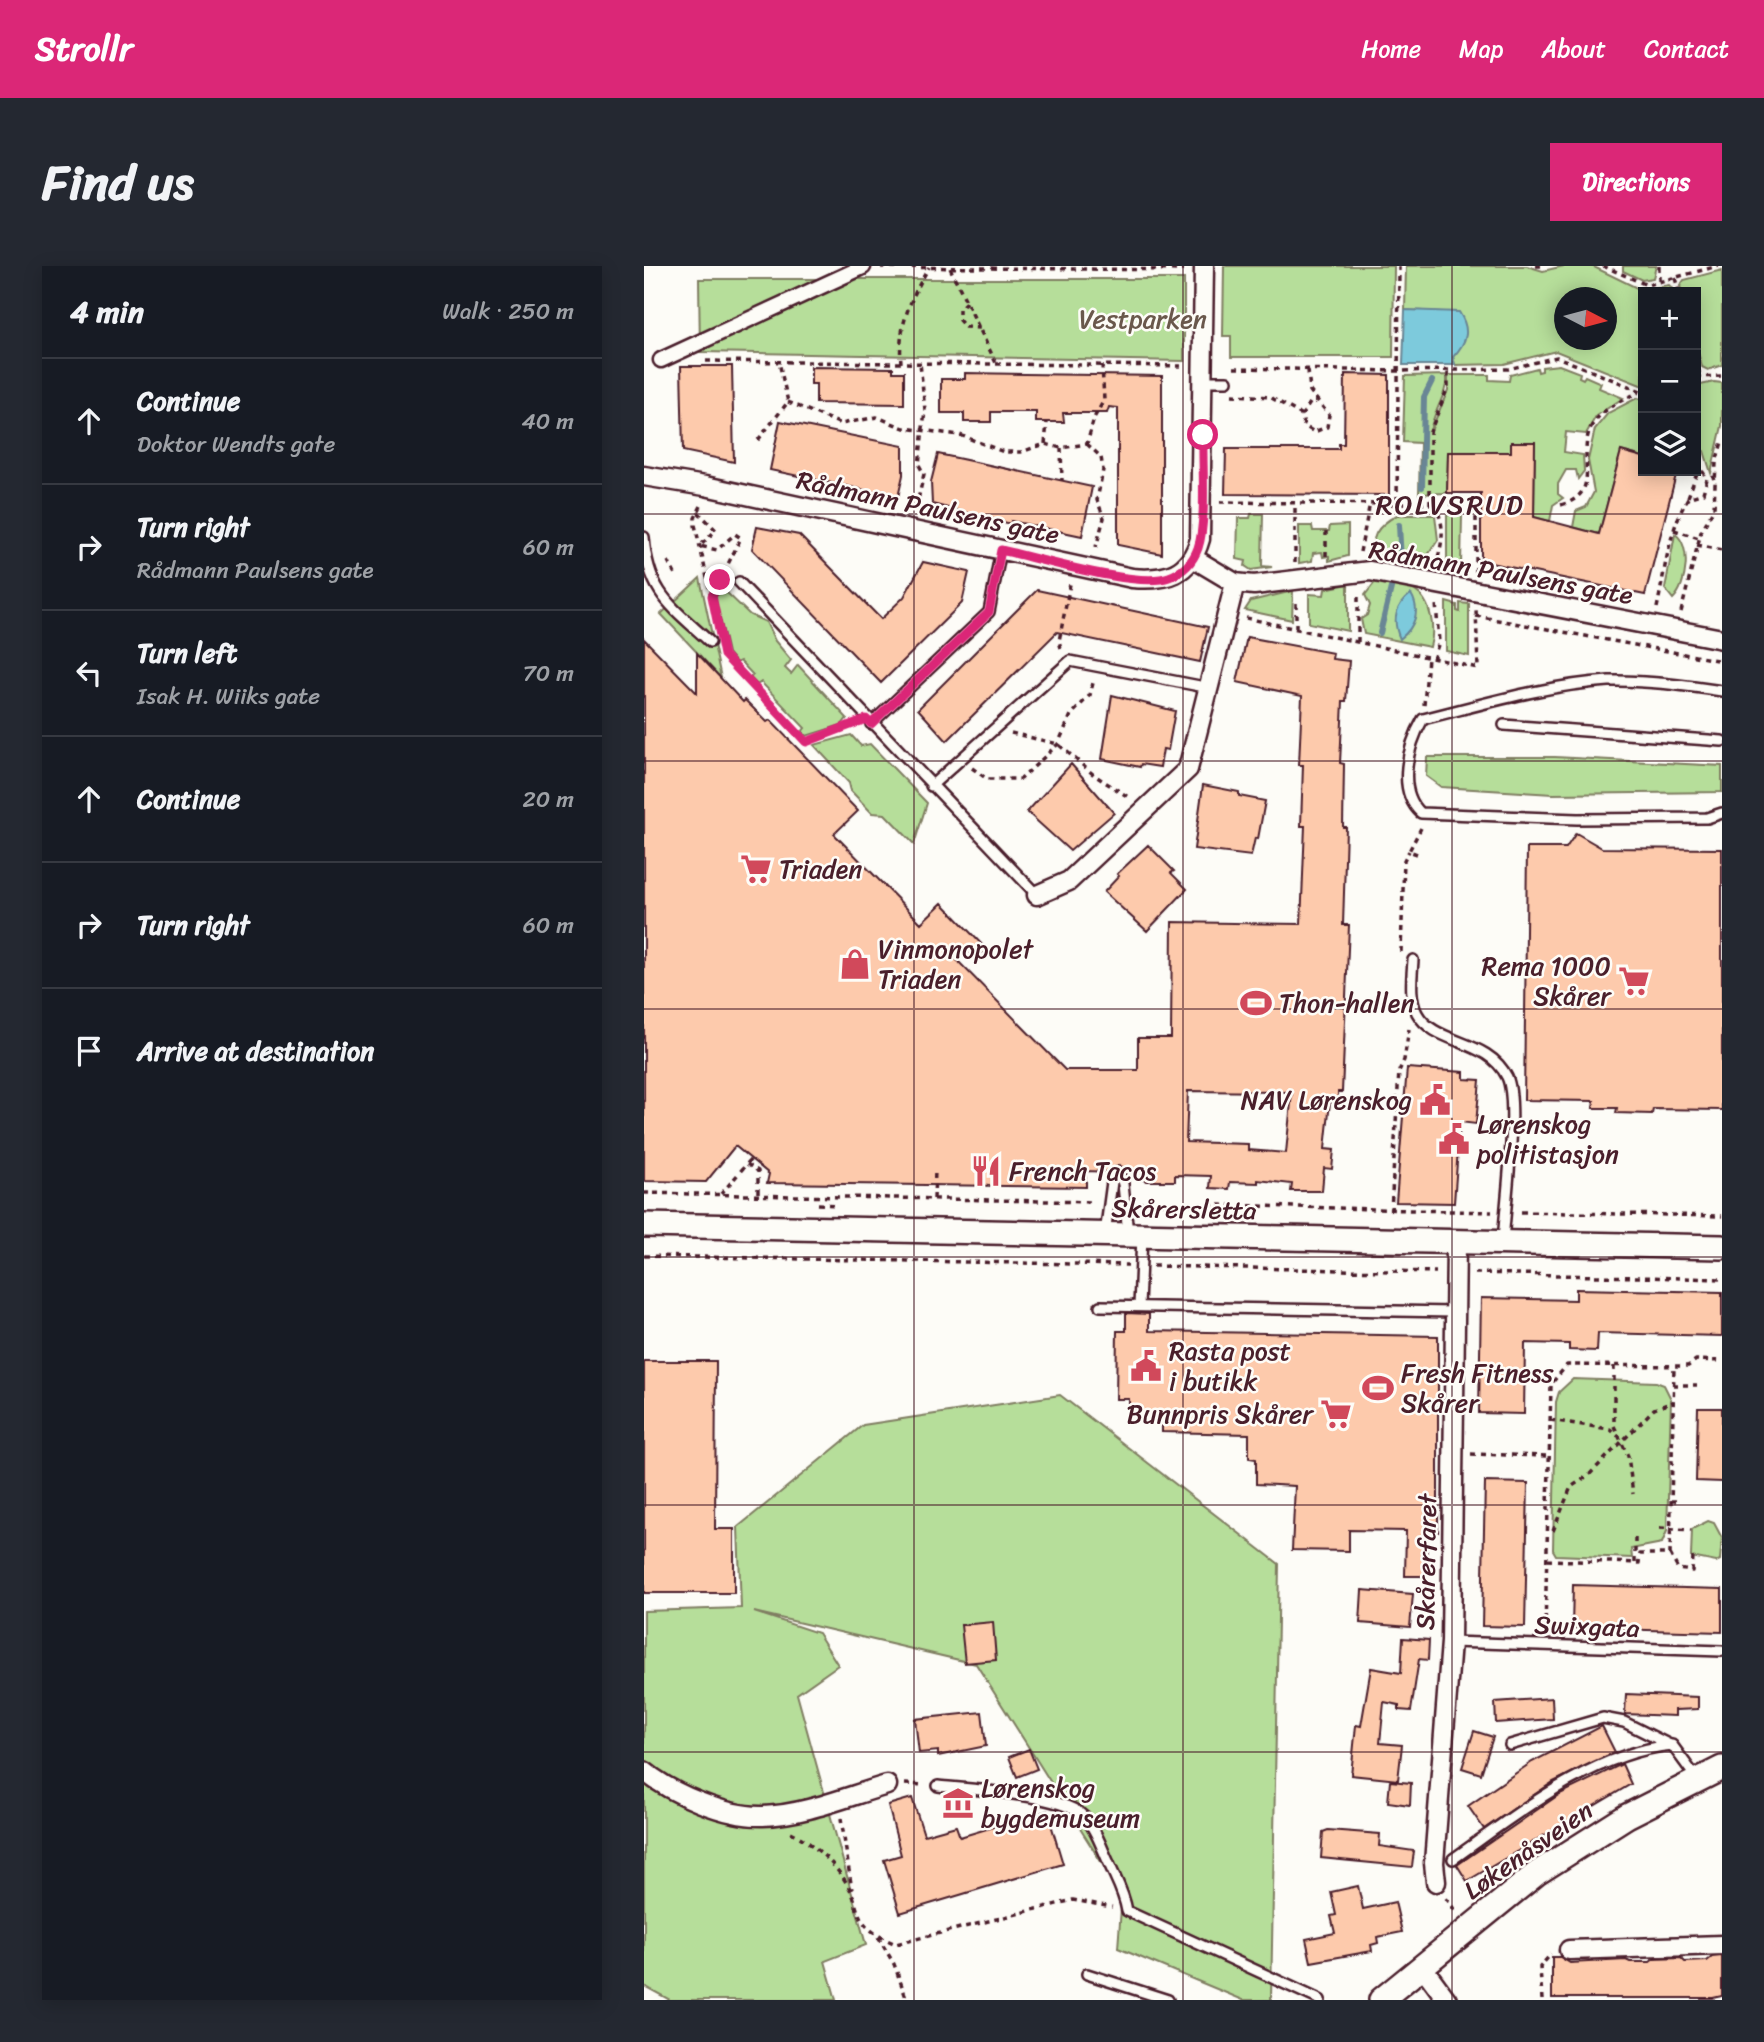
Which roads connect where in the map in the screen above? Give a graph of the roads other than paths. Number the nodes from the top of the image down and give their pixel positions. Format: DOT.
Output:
graph roads {
  1 [pos="863,267"];
  2 [pos="1196,268"];
  3 [pos="661,360"];
  4 [pos="1202,380"];
  5 [pos="1227,380"];
  6 [pos="644,476"];
  7 [pos="644,537"];
  8 [pos="1001,550"];
  9 [pos="1196,553"];
  10 [pos="739,582"];
  11 [pos="1235,583"];
  12 [pos="1722,639"];
  13 [pos="710,642"];
  14 [pos="1210,688"];
  15 [pos="1722,691"];
  16 [pos="869,722"];
  17 [pos="1504,725"];
  18 [pos="1722,741"];
  19 [pos="931,786"];
  20 [pos="1722,813"];
  21 [pos="1037,895"];
  22 [pos="1413,960"];
  23 [pos="644,1225"];
  24 [pos="1125,1235"];
  25 [pos="1456,1243"];
  26 [pos="1503,1244"];
  27 [pos="1722,1247"];
  28 [pos="1100,1306"];
  29 [pos="1139,1307"];
  30 [pos="1454,1312"];
  31 [pos="1451,1642"];
  32 [pos="1722,1651"];
  33 [pos="1510,1745"];
  34 [pos="1672,1745"];
  35 [pos="1722,1768"];
  36 [pos="644,1771"];
  37 [pos="1697,1779"];
  38 [pos="887,1785"];
  39 [pos="938,1786"];
  40 [pos="1453,1859"];
  41 [pos="1436,1882"];
  42 [pos="1722,1945"];
  43 [pos="1569,1950"];
  44 [pos="1422,1966"];
  45 [pos="1087,1974"];
  46 [pos="1168,2000"];
  47 [pos="1320,2000"];
  48 [pos="1381,2000"];
  49 [pos="1447,2000"];
  1 -- 3 [label="street"];
  2 -- 4 [label="street"];
  4 -- 5 [label="lane"];
  4 -- 9 [label="street"];
  6 -- 8 [label="street, Rådmann Paulsens gate"];
  7 -- 13 [label="lane"];
  8 -- 9 [label="street, Rådmann Paulsens gate"];
  8 -- 16 [label="lane"];
  9 -- 11 [label="street"];
  10 -- 16 [label="lane"];
  11 -- 12 [label="street, Rådmann Paulsens gate"];
  11 -- 14 [label="street"];
  14 -- 19 [label="lane"];
  14 -- 21 [label="street"];
  15 -- 20 [label="lane"];
  16 -- 19 [label="lane"];
  17 -- 18 [label="lane"];
  19 -- 21 [label="lane"];
  22 -- 26 [label="lane"];
  23 -- 24 [label="street, Skårersletta"];
  24 -- 24 [label="lane"];
  24 -- 25 [label="street, Skårersletta"];
  24 -- 29 [label="lane"];
  25 -- 26 [label="street, Skårersletta"];
  25 -- 30 [label="street, Skårerfaret"];
  26 -- 27 [label="street, Skårersletta"];
  28 -- 29 [label="lane"];
  29 -- 30 [label="lane"];
  30 -- 31 [label="street, Skårerfaret"];
  31 -- 32 [label="lane, Swixgata"];
  31 -- 41 [label="street, Skårerfaret"];
  33 -- 34 [label="lane"];
  34 -- 37 [label="lane"];
  34 -- 40 [label="lane"];
  35 -- 37 [label="street, Løkenåsveien"];
  36 -- 38 [label="street"];
  37 -- 44 [label="street, Løkenåsveien"];
  39 -- 47 [label="lane"];
  42 -- 43 [label="street"];
  44 -- 48 [label="street, Løkenåsveien"];
  44 -- 49 [label="street"];
  45 -- 46 [label="lane"];
}
